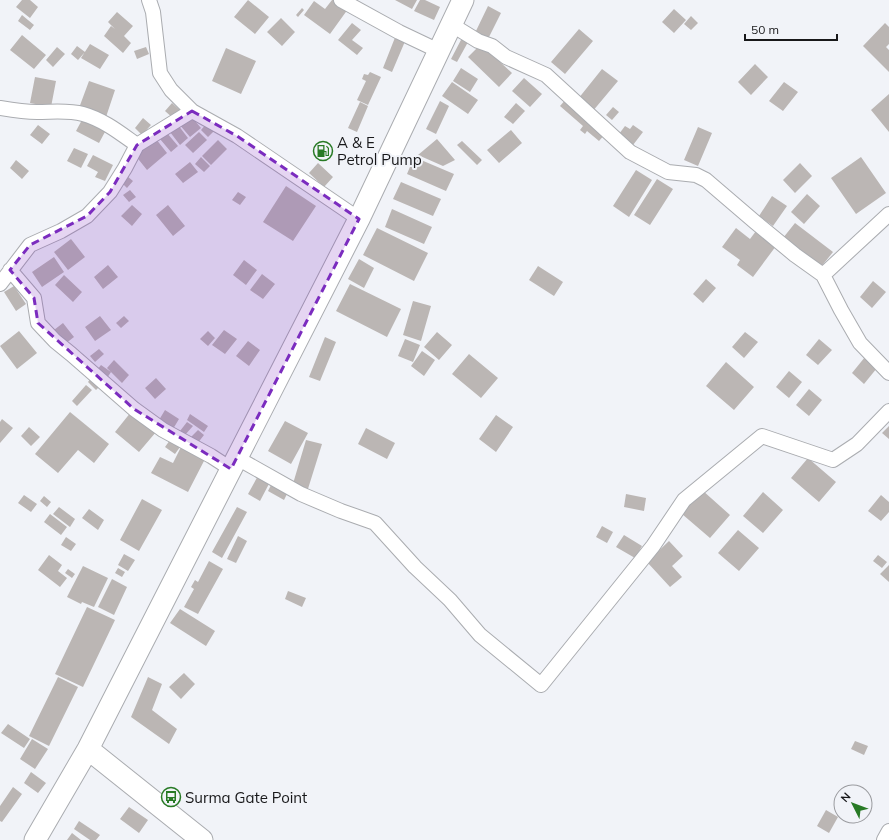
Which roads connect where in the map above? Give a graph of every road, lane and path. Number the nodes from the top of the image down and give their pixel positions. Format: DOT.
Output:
graph roads {
  1 [pos="149,0"];
  2 [pos="341,0"];
  3 [pos="463,0"];
  4 [pos="452,25"];
  5 [pos="439,51"];
  6 [pos="0,108"];
  7 [pos="192,111"];
  8 [pos="137,145"];
  9 [pos="889,214"];
  10 [pos="359,219"];
  11 [pos="10,270"];
  12 [pos="823,275"];
  13 [pos="0,284"];
  14 [pos="889,373"];
  15 [pos="889,411"];
  16 [pos="234,464"];
  17 [pos="88,749"];
  18 [pos="889,831"];
  19 [pos="35,840"];
  20 [pos="202,840"];
  21 [pos="884,840"];
  1 -- 7 [label="street"];
  2 -- 5 [label="street"];
  3 -- 4 [label="highway"];
  4 -- 5 [label="highway"];
  4 -- 12 [label="street"];
  5 -- 10 [label="highway"];
  6 -- 8 [label="street"];
  7 -- 8 [label="street"];
  7 -- 10 [label="street"];
  8 -- 11 [label="street"];
  9 -- 12 [label="street"];
  10 -- 16 [label="highway"];
  11 -- 13 [label="street"];
  11 -- 16 [label="street"];
  12 -- 14 [label="street"];
  15 -- 16 [label="street"];
  16 -- 17 [label="highway"];
  17 -- 19 [label="highway"];
  17 -- 20 [label="highway"];
  18 -- 21 [label="street"];
}
